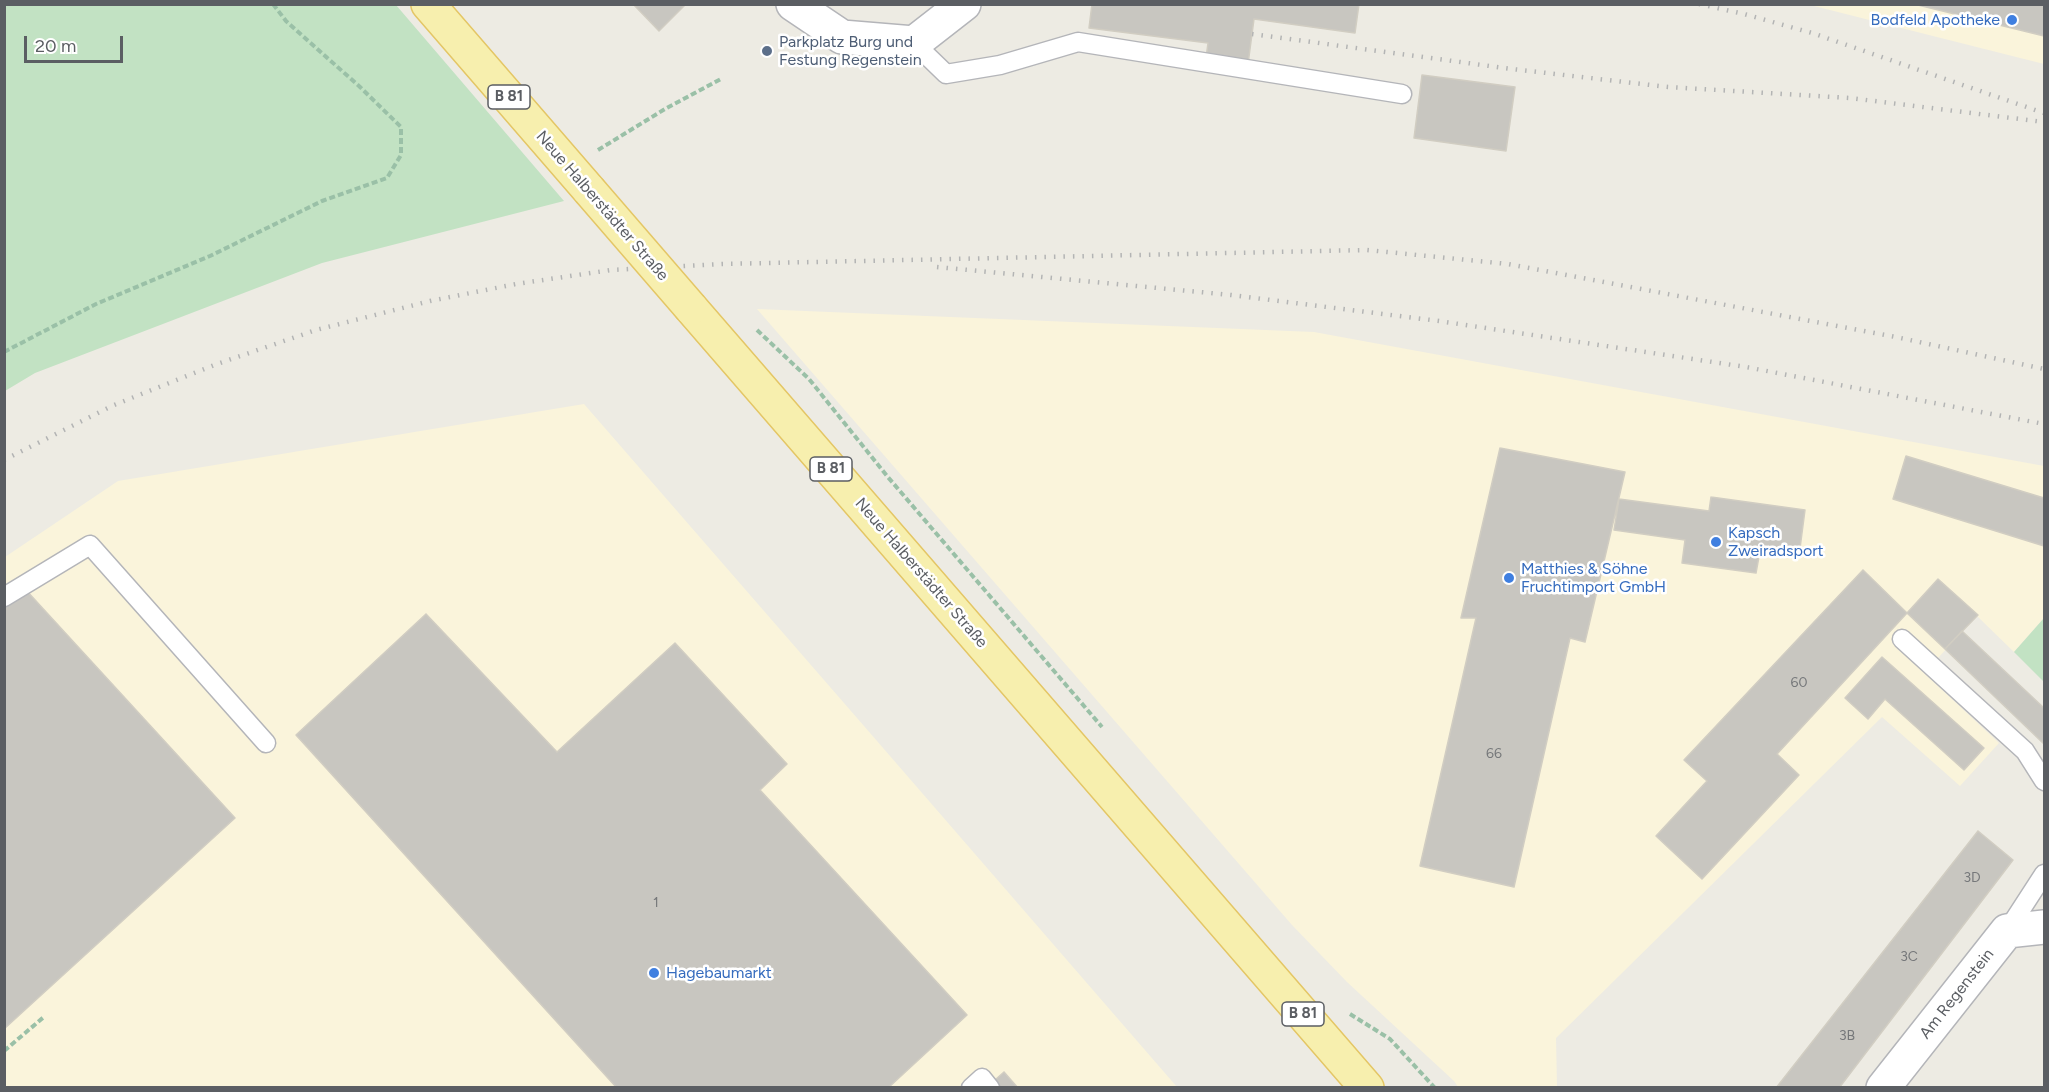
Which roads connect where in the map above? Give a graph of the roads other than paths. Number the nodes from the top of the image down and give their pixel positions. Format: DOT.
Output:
graph roads {
  1 [pos="428,4"];
  2 [pos="793,4"];
  3 [pos="964,4"];
  4 [pos="914,43"];
  5 [pos="1402,94"];
  6 [pos="4,597"];
  7 [pos="1902,639"];
  8 [pos="266,742"];
  9 [pos="2044,781"];
  10 [pos="2044,874"];
  11 [pos="2044,927"];
  12 [pos="2007,931"];
  13 [pos="971,1088"];
  14 [pos="990,1088"];
  15 [pos="1367,1088"];
  16 [pos="1883,1088"];
  1 -- 15 [label="main road, Neue Halberstädter Straße / B 81, bridge"];
  2 -- 4 [label="street"];
  3 -- 4 [label="street"];
  4 -- 5 [label="lane"];
  6 -- 8 [label="lane"];
  7 -- 9 [label="lane"];
  10 -- 12 [label="lane"];
  11 -- 12 [label="street"];
  12 -- 16 [label="street, Am Regenstein"];
  13 -- 14 [label="lane"];
}
